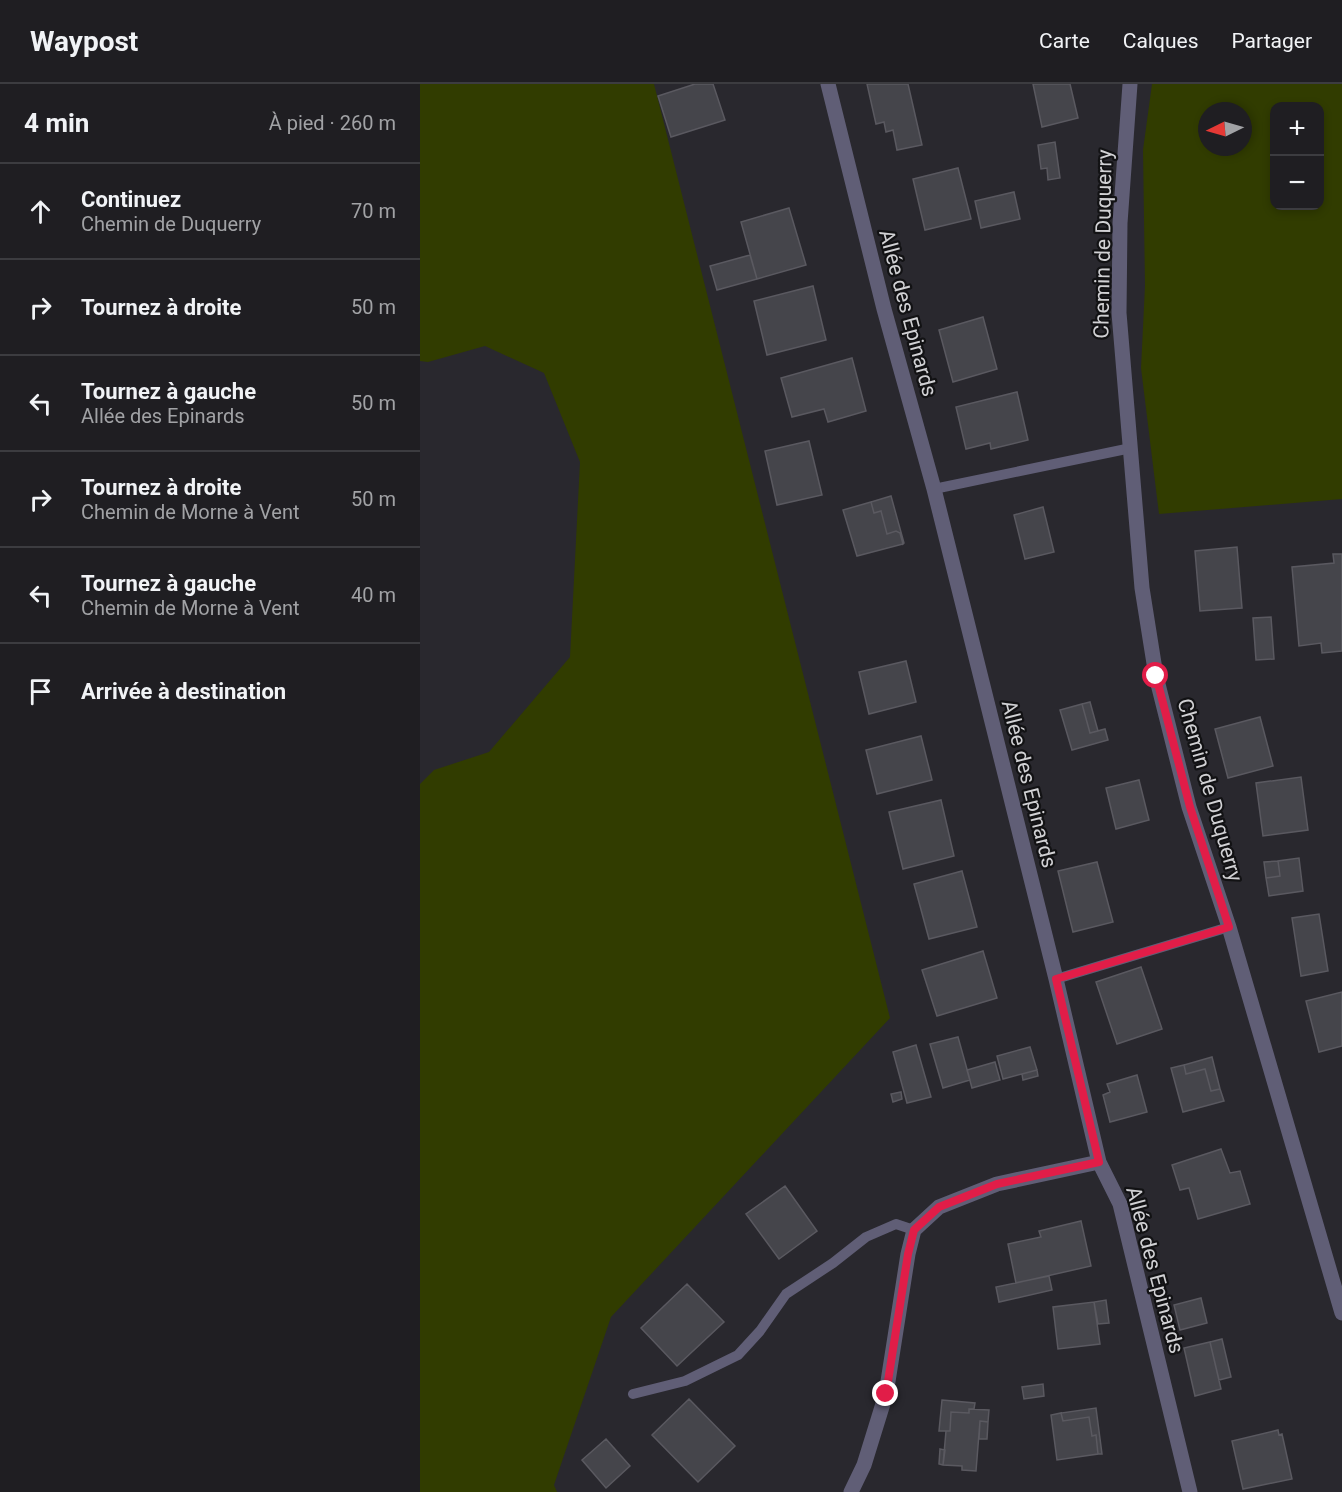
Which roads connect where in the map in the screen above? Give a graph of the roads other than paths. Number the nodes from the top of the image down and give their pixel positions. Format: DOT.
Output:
graph roads {
  1 [pos="828,84"];
  2 [pos="1130,84"];
  3 [pos="1131,448"];
  4 [pos="934,489"];
  5 [pos="1229,927"];
  6 [pos="1056,979"];
  7 [pos="1099,1162"];
  8 [pos="914,1230"];
  9 [pos="1342,1313"];
  10 [pos="633,1394"];
  11 [pos="851,1492"];
  12 [pos="1190,1492"];
  1 -- 4 [label="street, Allée des Epinards"];
  2 -- 3 [label="street, Chemin de Duquerry"];
  3 -- 4 [label="lane"];
  3 -- 5 [label="street, Chemin de Duquerry"];
  4 -- 6 [label="street, Allée des Epinards"];
  5 -- 6 [label="lane"];
  5 -- 9 [label="street, Chemin de Duquerry"];
  6 -- 7 [label="street, Allée des Epinards"];
  7 -- 8 [label="street"];
  7 -- 12 [label="street, Allée des Epinards"];
  8 -- 10 [label="lane"];
  8 -- 11 [label="street"];
}
